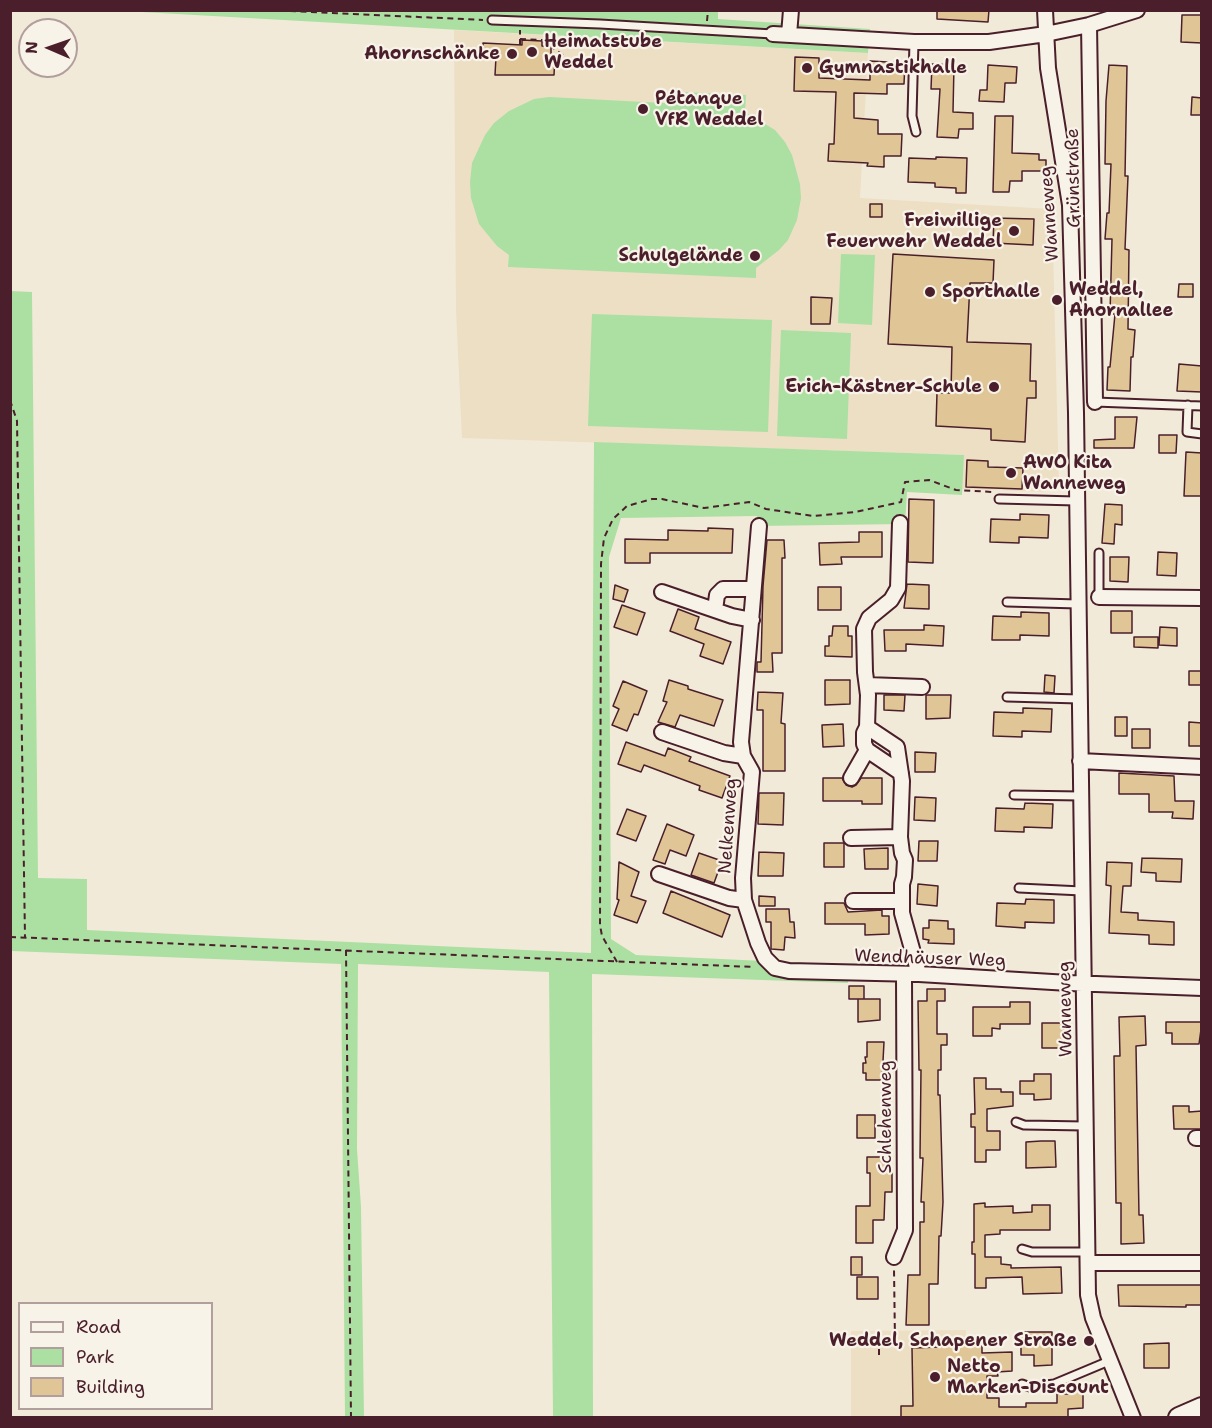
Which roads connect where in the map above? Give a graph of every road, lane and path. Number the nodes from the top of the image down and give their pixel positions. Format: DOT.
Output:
graph roads {
  1 [pos="269,10"];
  2 [pos="440,10"];
  3 [pos="790,10"];
  4 [pos="1045,10"];
  5 [pos="1137,10"];
  6 [pos="440,18"];
  7 [pos="492,20"];
  8 [pos="521,21"];
  9 [pos="1089,25"];
  10 [pos="773,34"];
  11 [pos="1046,34"];
  12 [pos="789,35"];
  13 [pos="520,39"];
  14 [pos="914,42"];
  15 [pos="520,45"];
  16 [pos="563,55"];
  17 [pos="916,132"];
  18 [pos="11,402"];
  19 [pos="1095,402"];
  20 [pos="1188,405"];
  21 [pos="1202,406"];
  22 [pos="1202,434"];
  23 [pos="1000,496"];
  24 [pos="1076,501"];
  25 [pos="900,523"];
  26 [pos="759,525"];
  27 [pos="1099,553"];
  28 [pos="753,589"];
  29 [pos="662,592"];
  30 [pos="1099,597"];
  31 [pos="1202,598"];
  32 [pos="1007,602"];
  33 [pos="1078,604"];
  34 [pos="715,610"];
  35 [pos="752,620"];
  36 [pos="867,685"];
  37 [pos="922,687"];
  38 [pos="1007,697"];
  39 [pos="1079,699"];
  40 [pos="867,727"];
  41 [pos="662,732"];
  42 [pos="867,750"];
  43 [pos="743,756"];
  44 [pos="1080,761"];
  45 [pos="1202,767"];
  46 [pos="901,773"];
  47 [pos="851,778"];
  48 [pos="1014,795"];
  49 [pos="1081,796"];
  50 [pos="900,837"];
  51 [pos="851,838"];
  52 [pos="659,874"];
  53 [pos="1019,888"];
  54 [pos="1082,891"];
  55 [pos="744,900"];
  56 [pos="853,901"];
  57 [pos="901,901"];
  58 [pos="10,937"];
  59 [pos="25,938"];
  60 [pos="346,950"];
  61 [pos="617,962"];
  62 [pos="775,968"];
  63 [pos="904,975"];
  64 [pos="919,975"];
  65 [pos="1083,983"];
  66 [pos="1202,988"];
  67 [pos="1016,1122"];
  68 [pos="1085,1126"];
  69 [pos="1022,1249"];
  70 [pos="894,1257"];
  71 [pos="1088,1257"];
  72 [pos="1202,1263"];
  73 [pos="879,1355"];
  74 [pos="1109,1361"];
  75 [pos="1022,1384"];
  76 [pos="351,1418"];
  77 [pos="1133,1418"];
  1 -- 6 [label="path"];
  2 -- 6 [label="path"];
  3 -- 12 [label="street"];
  4 -- 11 [label="street, Wanneweg"];
  5 -- 9 [label="street"];
  6 -- 7 [label="path"];
  7 -- 8 [label="lane"];
  8 -- 10 [label="lane"];
  8 -- 13 [label="path"];
  9 -- 11 [label="street"];
  9 -- 19 [label="street, Grünstraße"];
  10 -- 12 [label="street"];
  11 -- 14 [label="street"];
  11 -- 24 [label="street, Wanneweg"];
  12 -- 14 [label="street"];
  13 -- 15 [label="path"];
  13 -- 16 [label="path"];
  14 -- 17 [label="lane"];
  18 -- 59 [label="path"];
  19 -- 20 [label="lane"];
  20 -- 21 [label="lane"];
  20 -- 22 [label="lane"];
  23 -- 24 [label="lane"];
  23 -- 61 [label="path"];
  24 -- 33 [label="street, Wanneweg"];
  25 -- 36 [label="street"];
  26 -- 28 [label="street, Nelkenweg"];
  27 -- 30 [label="lane"];
  28 -- 34 [label="street"];
  28 -- 35 [label="street, Nelkenweg"];
  29 -- 34 [label="street"];
  30 -- 31 [label="street"];
  32 -- 33 [label="lane"];
  33 -- 39 [label="street, Wanneweg"];
  34 -- 35 [label="street"];
  35 -- 43 [label="street, Nelkenweg"];
  36 -- 37 [label="street"];
  36 -- 40 [label="street"];
  38 -- 39 [label="lane"];
  39 -- 44 [label="street, Wanneweg"];
  40 -- 42 [label="street"];
  40 -- 46 [label="street"];
  41 -- 43 [label="street, Nelkenweg"];
  42 -- 46 [label="street"];
  42 -- 47 [label="street"];
  43 -- 55 [label="street, Nelkenweg"];
  44 -- 45 [label="street"];
  44 -- 49 [label="street, Wanneweg"];
  46 -- 50 [label="street"];
  48 -- 49 [label="lane"];
  49 -- 54 [label="street, Wanneweg"];
  50 -- 51 [label="street"];
  50 -- 57 [label="street"];
  52 -- 55 [label="street, Nelkenweg"];
  53 -- 54 [label="lane"];
  54 -- 65 [label="street, Wanneweg"];
  55 -- 62 [label="street, Nelkenweg"];
  56 -- 57 [label="street"];
  57 -- 64 [label="street"];
  58 -- 59 [label="path"];
  59 -- 60 [label="path"];
  60 -- 61 [label="path"];
  60 -- 76 [label="path"];
  61 -- 62 [label="path"];
  62 -- 63 [label="street, Wendhäuser Weg"];
  63 -- 64 [label="street, Wendhäuser Weg"];
  63 -- 70 [label="street, Schlehenweg"];
  64 -- 65 [label="street, Wendhäuser Weg"];
  65 -- 66 [label="street, Wendhäuser Weg"];
  65 -- 68 [label="street, Wanneweg"];
  67 -- 68 [label="lane"];
  68 -- 71 [label="street, Wanneweg"];
  69 -- 71 [label="lane"];
  70 -- 73 [label="path"];
  71 -- 72 [label="street"];
  71 -- 74 [label="street, Wanneweg"];
  74 -- 75 [label="lane"];
  74 -- 77 [label="street, Wanneweg"];
}
